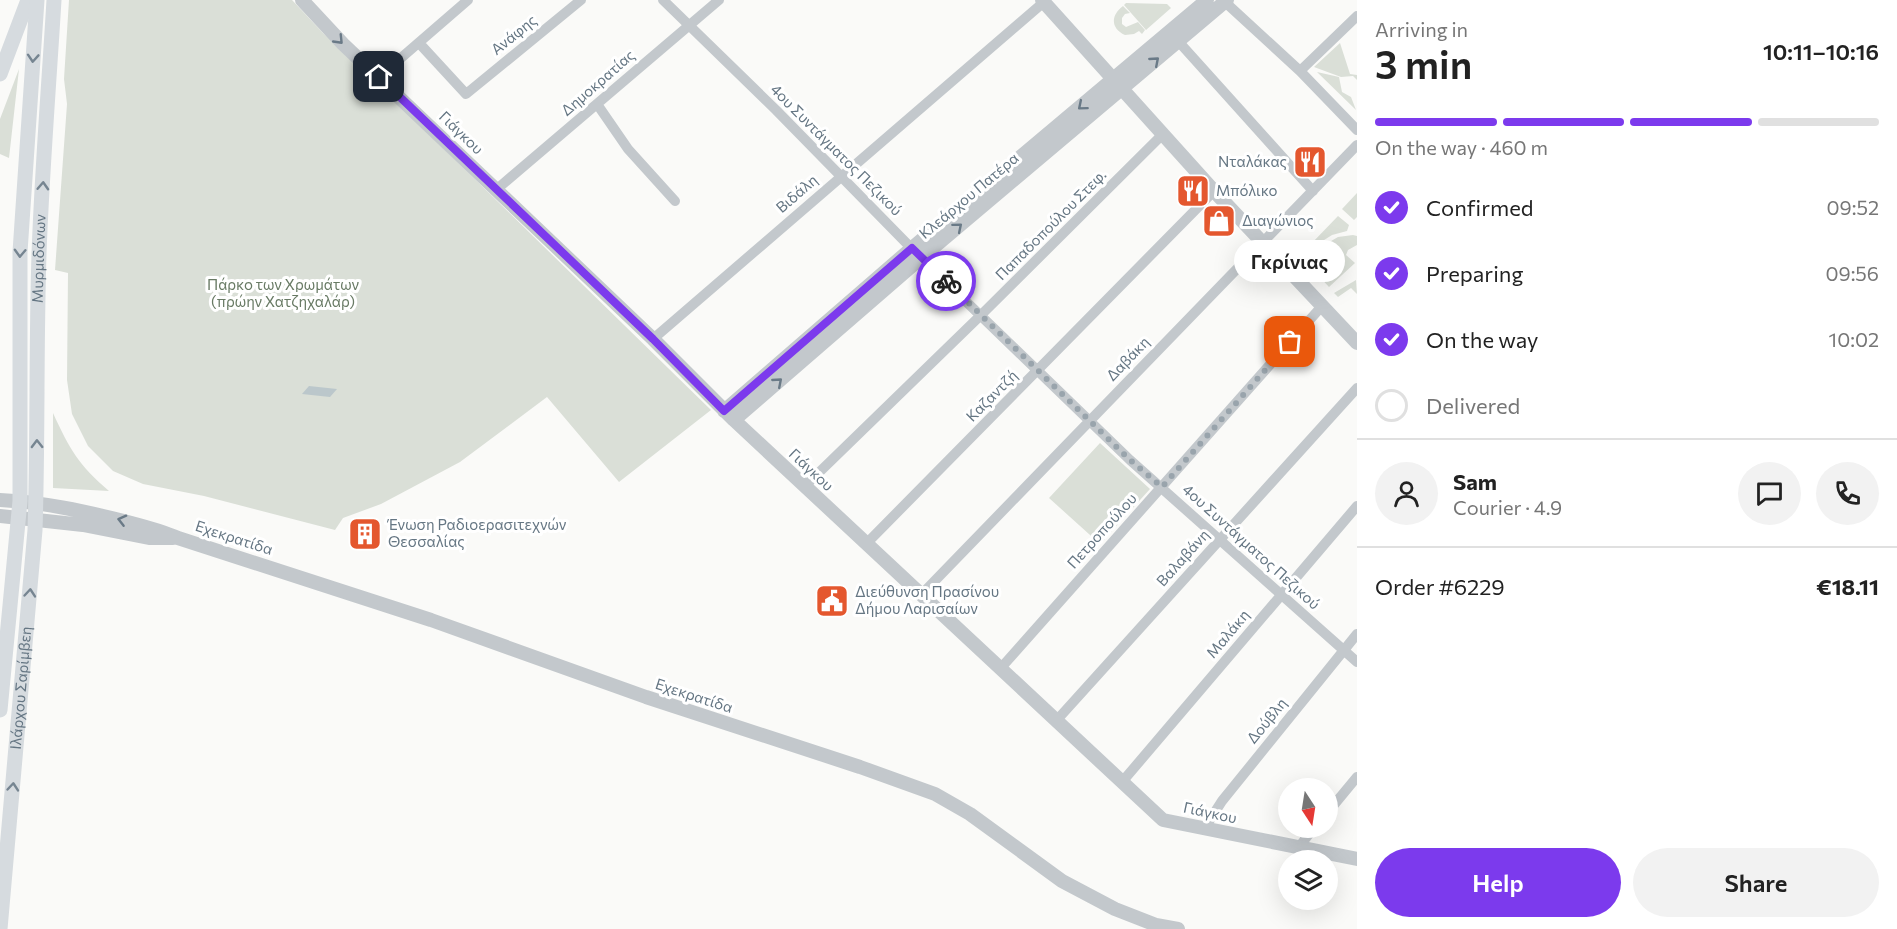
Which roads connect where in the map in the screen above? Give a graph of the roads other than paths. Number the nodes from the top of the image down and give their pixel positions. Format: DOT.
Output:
graph roads {
  1 [pos="28,0"];
  2 [pos="38,0"];
  3 [pos="54,0"];
  4 [pos="302,0"];
  5 [pos="468,0"];
  6 [pos="581,0"];
  7 [pos="663,0"];
  8 [pos="719,0"];
  9 [pos="1207,0"];
  10 [pos="1043,1"];
  11 [pos="1226,1"];
  12 [pos="1357,16"];
  13 [pos="689,25"];
  14 [pos="1178,41"];
  15 [pos="418,43"];
  16 [pos="5,46"];
  17 [pos="1299,71"];
  18 [pos="0,74"];
  19 [pos="379,77"];
  20 [pos="1118,84"];
  21 [pos="597,104"];
  22 [pos="1357,130"];
  23 [pos="1163,134"];
  24 [pos="1357,145"];
  25 [pos="842,176"];
  26 [pos="497,189"];
  27 [pos="1214,191"];
  28 [pos="1313,191"];
  29 [pos="675,201"];
  30 [pos="1263,243"];
  31 [pos="916,253"];
  32 [pos="1322,306"];
  33 [pos="981,315"];
  34 [pos="653,339"];
  35 [pos="1357,343"];
  36 [pos="1038,371"];
  37 [pos="1357,388"];
  38 [pos="729,416"];
  39 [pos="1090,421"];
  40 [pos="804,487"];
  41 [pos="1162,487"];
  42 [pos="0,500"];
  43 [pos="20,501"];
  44 [pos="36,502"];
  45 [pos="1357,506"];
  46 [pos="0,516"];
  47 [pos="19,517"];
  48 [pos="35,519"];
  49 [pos="178,538"];
  50 [pos="1220,539"];
  51 [pos="866,544"];
  52 [pos="922,594"];
  53 [pos="1280,595"];
  54 [pos="1357,634"];
  55 [pos="1344,651"];
  56 [pos="1357,662"];
  57 [pos="1000,669"];
  58 [pos="1,673"];
  59 [pos="0,710"];
  60 [pos="1056,721"];
  61 [pos="1357,777"];
  62 [pos="1122,782"];
  63 [pos="1338,800"];
  64 [pos="1203,829"];
  65 [pos="1306,838"];
  66 [pos="1298,848"];
  67 [pos="1357,859"];
  68 [pos="0,929"];
  69 [pos="1178,929"];
  1 -- 16 [label="main road"];
  2 -- 43 [label="main road, Μυρμιδόνων, one-way"];
  44 -- 3 [label="main road, Μυρμιδόνων, one-way"];
  4 -- 19 [label="street, Γιάγκου, one-way"];
  5 -- 15 [label="street"];
  6 -- 15 [label="street, Ανάφης"];
  7 -- 13 [label="street, 4ου Συντάγματος Πεζικού"];
  8 -- 13 [label="street, Δημοκρατίας"];
  9 -- 20 [label="street, Κλεάρχου Πατέρα"];
  10 -- 20 [label="street"];
  10 -- 25 [label="street, Βιδάλη"];
  11 -- 14 [label="street, Κλεάρχου Πατέρα"];
  11 -- 17 [label="street"];
  12 -- 17 [label="street"];
  13 -- 21 [label="street, Δημοκρατίας"];
  13 -- 25 [label="street, 4ου Συντάγματος Πεζικού"];
  20 -- 14 [label="street, Κλεάρχου Πατέρα, one-way"];
  14 -- 28 [label="street"];
  15 -- 19 [label="street"];
  16 -- 18 [label="main road"];
  17 -- 22 [label="street"];
  19 -- 26 [label="street, Γιάγκου"];
  20 -- 23 [label="street"];
  20 -- 31 [label="street, Κλεάρχου Πατέρα"];
  21 -- 26 [label="street, Δημοκρατίας"];
  21 -- 29 [label="street"];
  23 -- 27 [label="street"];
  23 -- 33 [label="street, Παπαδοπούλου Στεφ."];
  24 -- 28 [label="street, Δαβάκη"];
  25 -- 31 [label="street, 4ου Συντάγματος Πεζικού"];
  25 -- 34 [label="street, Βιδάλη"];
  26 -- 34 [label="street, Γιάγκου"];
  27 -- 30 [label="street"];
  27 -- 36 [label="street, Καζαντζή"];
  28 -- 30 [label="street, Δαβάκη"];
  30 -- 32 [label="street"];
  30 -- 39 [label="street, Δαβάκη"];
  31 -- 33 [label="street, 4ου Συντάγματος Πεζικού"];
  31 -- 38 [label="street, Κλεάρχου Πατέρα"];
  32 -- 35 [label="street"];
  32 -- 41 [label="street, Πετροπούλου"];
  33 -- 36 [label="street, 4ου Συντάγματος Πεζικού"];
  33 -- 40 [label="street, Παπαδοπούλου Στεφ."];
  34 -- 38 [label="street, Γιάγκου"];
  36 -- 39 [label="street, 4ου Συντάγματος Πεζικού"];
  36 -- 51 [label="street, Καζαντζή"];
  37 -- 50 [label="street, Βαλαβάνη"];
  38 -- 40 [label="street, Γιάγκου"];
  39 -- 41 [label="street, 4ου Συντάγματος Πεζικού"];
  39 -- 52 [label="street, Δαβάκη"];
  40 -- 51 [label="street, Γιάγκου"];
  41 -- 50 [label="street, 4ου Συντάγματος Πεζικού"];
  41 -- 57 [label="street, Πετροπούλου"];
  42 -- 43 [label="street, Εχεκρατίδα"];
  43 -- 44 [label="street, Εχεκρατίδα"];
  43 -- 47 [label="main road, Ιλάρχου Σαρίμβεη"];
  44 -- 48 [label="main road, Μυρμιδόνων"];
  49 -- 44 [label="street, Εχεκρατίδα, one-way"];
  45 -- 53 [label="street, Μαλάκη"];
  46 -- 47 [label="street, Εχεκρατίδα"];
  47 -- 48 [label="street, Εχεκρατίδα"];
  47 -- 58 [label="main road, Ιλάρχου Σαρίμβεη"];
  48 -- 49 [label="street, Εχεκρατίδα"];
  68 -- 48 [label="main road, Ιλάρχου Σαρίμβεη, one-way"];
  49 -- 69 [label="street, Εχεκρατίδα"];
  50 -- 53 [label="street, 4ου Συντάγματος Πεζικού"];
  50 -- 60 [label="street, Βαλαβάνη"];
  51 -- 52 [label="street, Γιάγκου"];
  52 -- 57 [label="street, Γιάγκου"];
  53 -- 55 [label="street, 4ου Συντάγματος Πεζικού"];
  53 -- 62 [label="street, Μαλάκη"];
  54 -- 55 [label="street, Δούβλη"];
  55 -- 56 [label="street, 4ου Συντάγματος Πεζικού"];
  55 -- 64 [label="street, Δούβλη"];
  57 -- 60 [label="street, Γιάγκου"];
  58 -- 59 [label="main road, Ιλάρχου Σαρίμβεη"];
  60 -- 62 [label="street, Γιάγκου"];
  61 -- 63 [label="street"];
  62 -- 64 [label="street, Γιάγκου"];
  64 -- 66 [label="street, Γιάγκου"];
  65 -- 66 [label="street"];
  66 -- 67 [label="street, Γιάγκου"];
}
